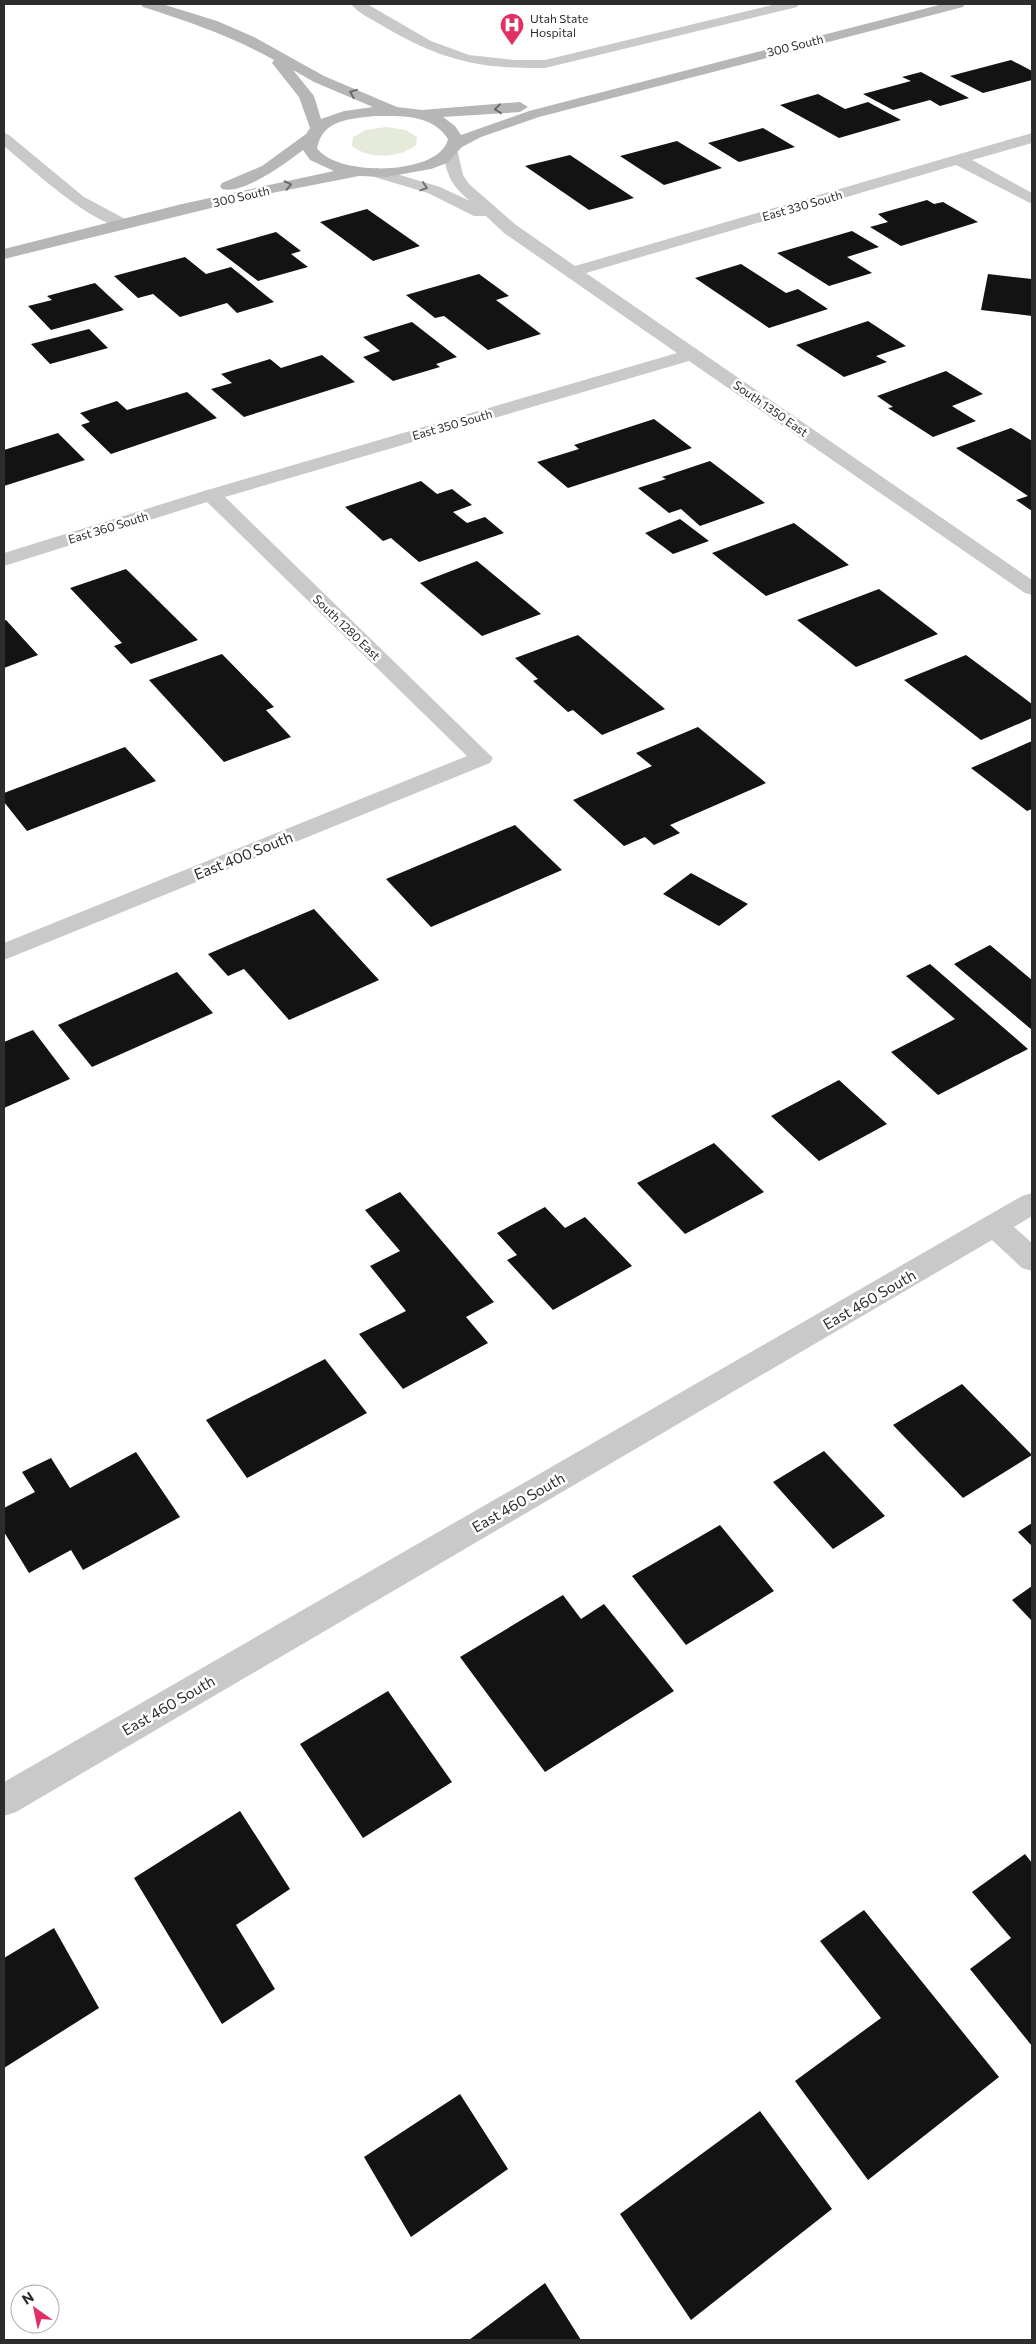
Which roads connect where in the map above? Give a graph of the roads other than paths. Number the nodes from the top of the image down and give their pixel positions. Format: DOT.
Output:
graph roads {
  1 [pos="148,4"];
  2 [pos="358,4"];
  3 [pos="792,4"];
  4 [pos="958,4"];
  5 [pos="262,47"];
  6 [pos="632,87"];
  7 [pos="399,111"];
  8 [pos="421,114"];
  9 [pos="313,133"];
  10 [pos="4,138"];
  11 [pos="1032,138"];
  12 [pos="453,148"];
  13 [pos="960,160"];
  14 [pos="370,172"];
  15 [pos="1032,199"];
  16 [pos="121,223"];
  17 [pos="510,228"];
  18 [pos="4,254"];
  19 [pos="572,272"];
  20 [pos="692,354"];
  21 [pos="211,495"];
  22 [pos="4,560"];
  23 [pos="1032,589"];
  24 [pos="482,758"];
  25 [pos="4,952"];
  26 [pos="1032,1204"];
  27 [pos="995,1226"];
  28 [pos="1032,1260"];
  29 [pos="4,1800"];
  1 -- 5 [label="street"];
  2 -- 3 [label="street"];
  4 -- 6 [label="street, 300 South"];
  7 -- 5 [label="street, one-way"];
  5 -- 9 [label="street"];
  6 -- 8 [label="street, 300 South, one-way"];
  6 -- 12 [label="street, 300 South"];
  7 -- 8 [label="street"];
  7 -- 9 [label="street, 300 South"];
  8 -- 12 [label="street"];
  9 -- 14 [label="street"];
  9 -- 16 [label="street, 300 South"];
  10 -- 16 [label="street"];
  11 -- 13 [label="street, East 330 South"];
  12 -- 14 [label="street, 300 South"];
  12 -- 17 [label="street, South 1350 East"];
  13 -- 15 [label="street"];
  13 -- 19 [label="street, East 330 South"];
  16 -- 14 [label="street, 300 South, one-way"];
  14 -- 17 [label="street, South 1350 East, one-way"];
  16 -- 18 [label="street, 300 South"];
  17 -- 19 [label="street, South 1350 East"];
  19 -- 20 [label="street, South 1350 East"];
  20 -- 21 [label="street, East 350 South"];
  20 -- 23 [label="street, South 1350 East"];
  21 -- 22 [label="street, East 360 South"];
  21 -- 24 [label="street, South 1280 East"];
  24 -- 25 [label="street, East 400 South"];
  26 -- 27 [label="street, East 460 South"];
  27 -- 28 [label="street"];
  27 -- 29 [label="street, East 460 South"];
}
